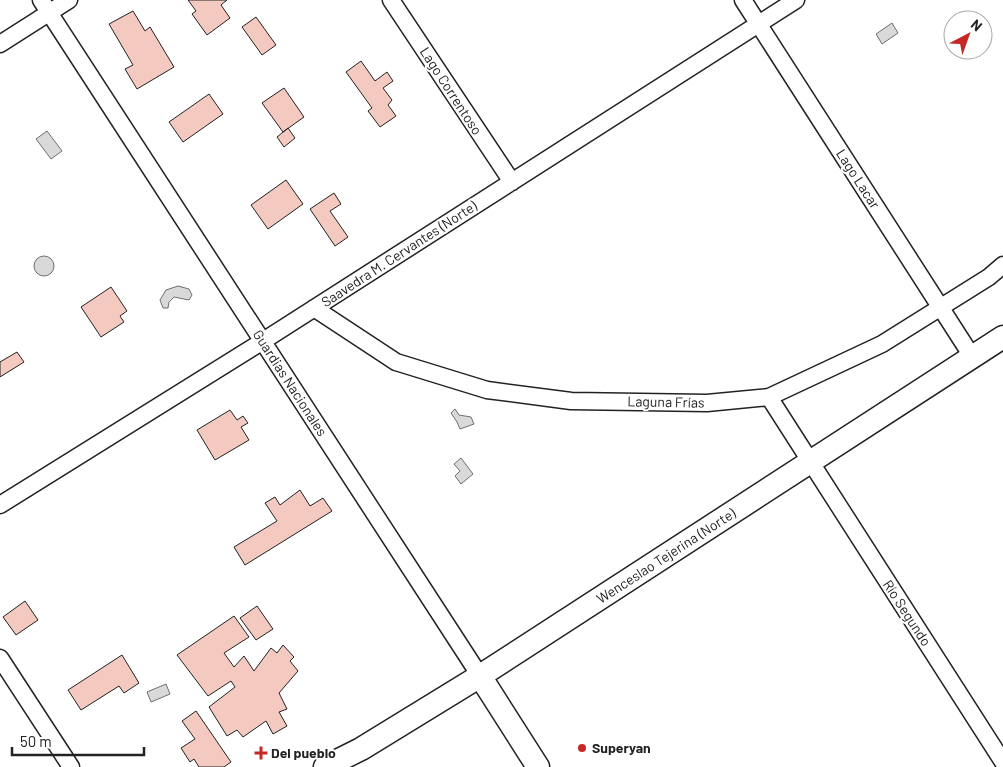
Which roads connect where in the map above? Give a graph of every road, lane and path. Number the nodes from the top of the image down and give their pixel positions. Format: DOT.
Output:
graph roads {
  1 [pos="69,0"];
  2 [pos="391,0"];
  3 [pos="743,0"];
  4 [pos="796,0"];
  5 [pos="45,6"];
  6 [pos="759,24"];
  7 [pos="0,44"];
  8 [pos="512,182"];
  9 [pos="1003,265"];
  10 [pos="314,308"];
  11 [pos="941,308"];
  12 [pos="1003,337"];
  13 [pos="263,342"];
  14 [pos="973,358"];
  15 [pos="769,397"];
  16 [pos="811,463"];
  17 [pos="0,505"];
  18 [pos="0,658"];
  19 [pos="480,676"];
  20 [pos="1003,762"];
  21 [pos="71,767"];
  22 [pos="325,767"];
  23 [pos="538,767"];
  1 -- 5 [label="street"];
  2 -- 8 [label="street, Lago Correntoso"];
  3 -- 6 [label="street, Lago Lacar"];
  4 -- 6 [label="street, Saavedra M. Cervantes (Norte)"];
  5 -- 7 [label="street"];
  5 -- 13 [label="street, Guardias Nacionales"];
  6 -- 8 [label="street, Saavedra M. Cervantes (Norte)"];
  6 -- 11 [label="street, Lago Lacar"];
  8 -- 10 [label="street, Saavedra M. Cervantes (Norte)"];
  9 -- 11 [label="street, Laguna Frías"];
  10 -- 13 [label="street, Saavedra M. Cervantes (Norte)"];
  10 -- 15 [label="street, Laguna Frías"];
  11 -- 14 [label="street, Lago Lacar"];
  11 -- 15 [label="street, Laguna Frías"];
  12 -- 14 [label="main road, Wenceslao Tejerina (Norte)"];
  13 -- 17 [label="street, Saavedra M. Cervantes (Norte)"];
  13 -- 19 [label="street, Guardias Nacionales"];
  14 -- 16 [label="main road, Wenceslao Tejerina (Norte)"];
  15 -- 16 [label="street"];
  16 -- 19 [label="main road, Wenceslao Tejerina (Norte)"];
  16 -- 20 [label="street, Río Segundo"];
  18 -- 21 [label="street"];
  19 -- 22 [label="main road, Wenceslao Tejerina (Norte)"];
  19 -- 23 [label="main road, Guardias Nacionales"];
}
